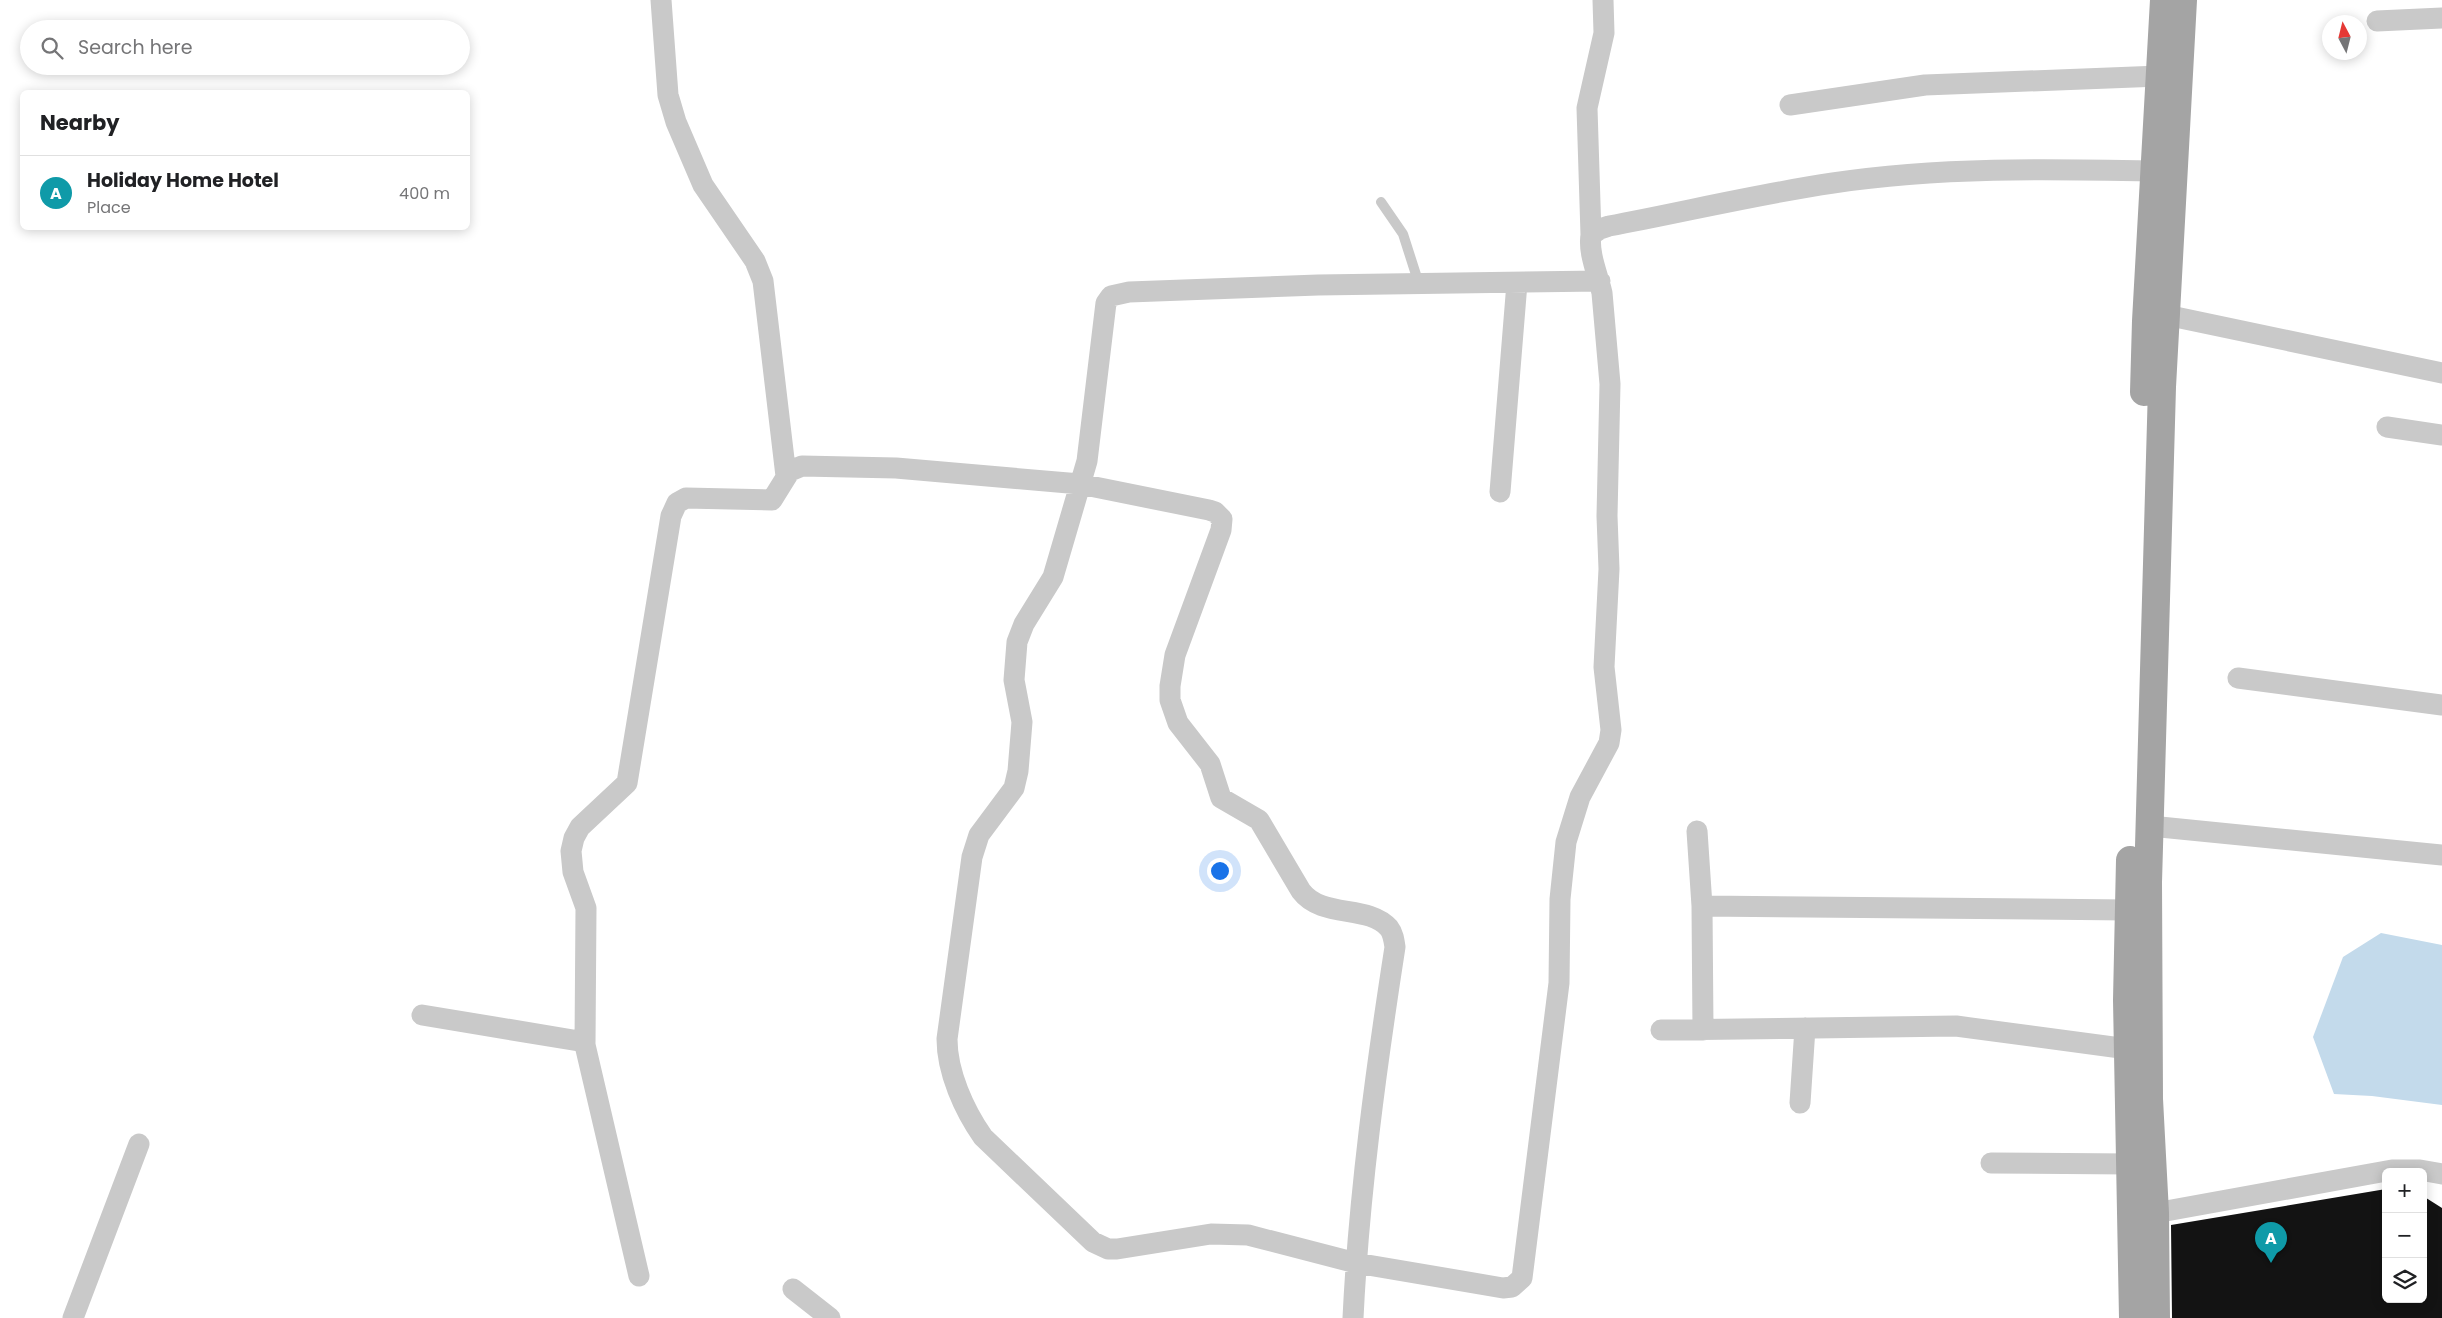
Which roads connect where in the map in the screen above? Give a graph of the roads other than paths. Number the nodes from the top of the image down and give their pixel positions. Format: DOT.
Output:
graph roads {
  1 [pos="661,0"];
  2 [pos="1603,0"];
  3 [pos="2173,8"];
  4 [pos="2442,18"];
  5 [pos="2377,21"];
  6 [pos="2160,76"];
  7 [pos="1790,105"];
  8 [pos="2154,171"];
  9 [pos="1381,202"];
  10 [pos="1591,235"];
  11 [pos="1600,281"];
  12 [pos="1517,283"];
  13 [pos="1418,284"];
  14 [pos="2166,315"];
  15 [pos="2442,373"];
  16 [pos="2387,427"];
  17 [pos="2442,435"];
  18 [pos="786,476"];
  19 [pos="1080,484"];
  20 [pos="1500,492"];
  21 [pos="2238,678"];
  22 [pos="2442,705"];
  23 [pos="2150,826"];
  24 [pos="1697,831"];
  25 [pos="2442,855"];
  26 [pos="1702,906"];
  27 [pos="2128,910"];
  28 [pos="422,1015"];
  29 [pos="1805,1028"];
  30 [pos="1661,1030"];
  31 [pos="1703,1030"];
  32 [pos="585,1042"];
  33 [pos="2128,1049"];
  34 [pos="1800,1103"];
  35 [pos="138,1144"];
  36 [pos="1991,1162"];
  37 [pos="2130,1164"];
  38 [pos="2442,1174"];
  39 [pos="2154,1213"];
  40 [pos="1356,1263"];
  41 [pos="638,1276"];
  42 [pos="793,1289"];
  43 [pos="73,1318"];
  44 [pos="830,1318"];
  45 [pos="1353,1318"];
  46 [pos="2133,1318"];
  47 [pos="2156,1318"];
  1 -- 18 [label="street"];
  2 -- 10 [label="street"];
  3 -- 6 [label="main road"];
  3 -- 14 [label="main road"];
  4 -- 5 [label="street"];
  6 -- 7 [label="street"];
  6 -- 8 [label="main road"];
  8 -- 10 [label="street"];
  8 -- 27 [label="main road"];
  9 -- 13 [label="lane"];
  10 -- 11 [label="street"];
  11 -- 12 [label="street"];
  11 -- 40 [label="street"];
  12 -- 13 [label="street"];
  12 -- 20 [label="street"];
  13 -- 19 [label="street"];
  14 -- 15 [label="street"];
  14 -- 23 [label="main road"];
  16 -- 17 [label="street"];
  18 -- 19 [label="street"];
  18 -- 32 [label="street"];
  19 -- 40 [label="street"];
  19 -- 40 [label="street"];
  21 -- 22 [label="street"];
  23 -- 25 [label="street"];
  23 -- 39 [label="main road"];
  24 -- 26 [label="street"];
  26 -- 27 [label="street"];
  26 -- 31 [label="street"];
  27 -- 33 [label="main road"];
  28 -- 32 [label="street"];
  29 -- 31 [label="street"];
  29 -- 33 [label="street"];
  29 -- 34 [label="street"];
  30 -- 31 [label="street"];
  32 -- 41 [label="street"];
  33 -- 37 [label="main road"];
  35 -- 43 [label="street"];
  36 -- 37 [label="street"];
  37 -- 46 [label="main road"];
  38 -- 39 [label="street"];
  39 -- 47 [label="main road"];
  40 -- 45 [label="street"];
  42 -- 44 [label="street"];
}
